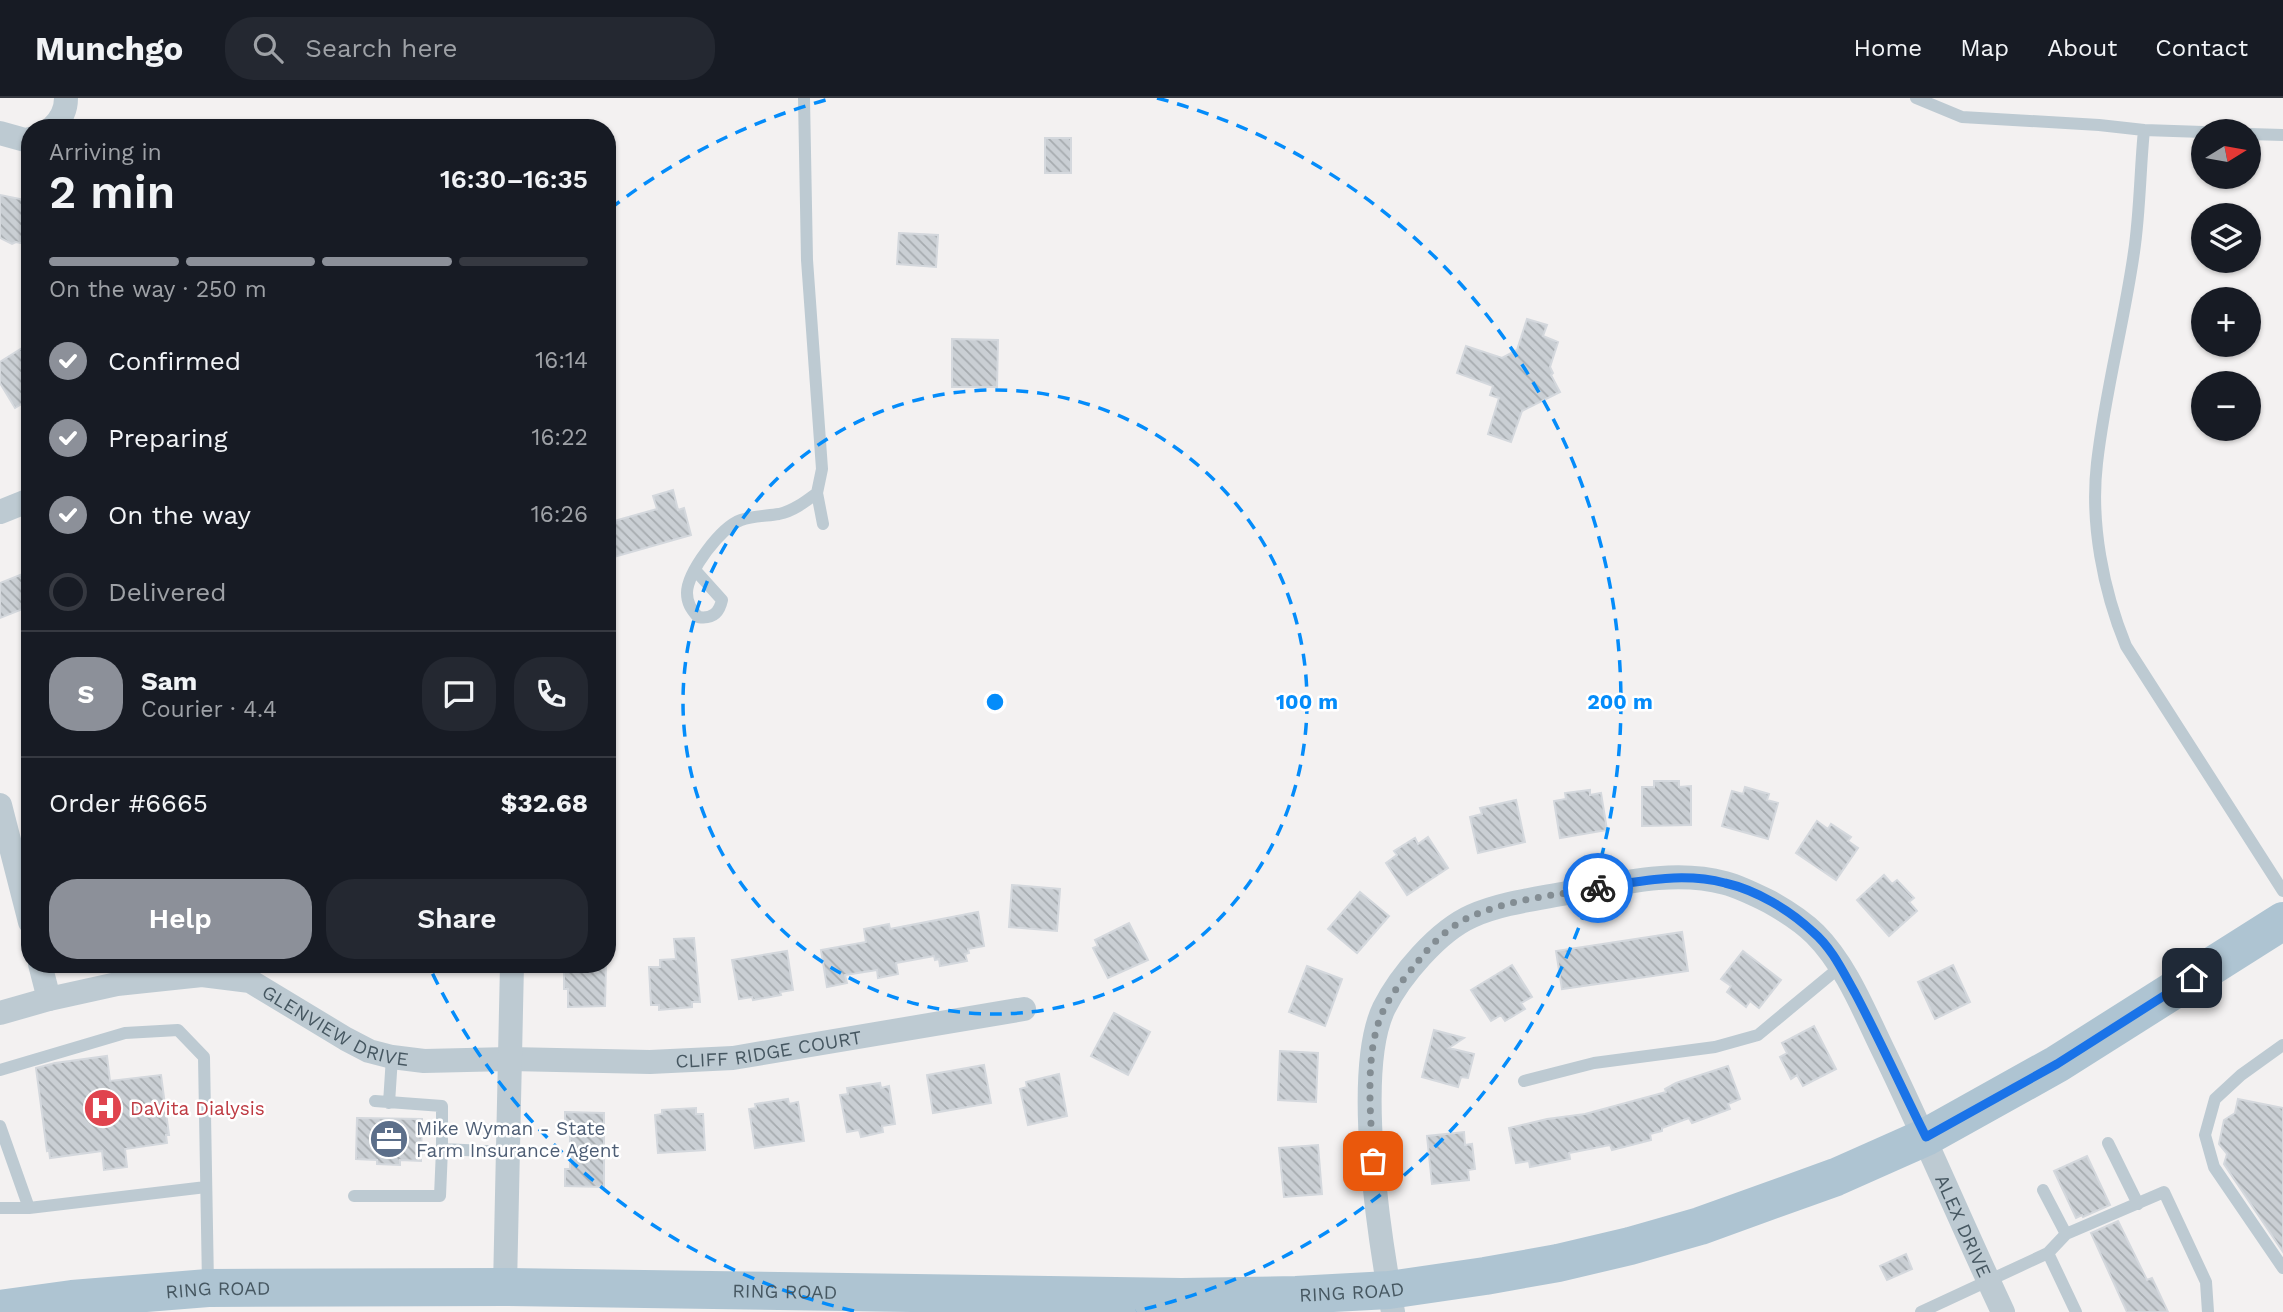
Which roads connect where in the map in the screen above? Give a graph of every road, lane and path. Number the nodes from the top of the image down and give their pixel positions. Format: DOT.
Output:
graph roads {
  1 [pos="66,98"];
  2 [pos="804,98"];
  3 [pos="1916,98"];
  4 [pos="60,119"];
  5 [pos="2144,130"];
  6 [pos="2191,132"];
  7 [pos="0,133"];
  8 [pos="2261,134"];
  9 [pos="2283,135"];
  10 [pos="21,138"];
  11 [pos="817,493"];
  12 [pos="21,504"];
  13 [pos="0,512"];
  14 [pos="822,524"];
  15 [pos="695,570"];
  16 [pos="0,805"];
  17 [pos="21,887"];
  18 [pos="2283,891"];
  19 [pos="2283,921"];
  20 [pos="1840,967"];
  21 [pos="42,973"];
  22 [pos="252,973"];
  23 [pos="512,973"];
  24 [pos="49,999"];
  25 [pos="1024,1009"];
  26 [pos="0,1013"];
  27 [pos="2283,1045"];
  28 [pos="392,1057"];
  29 [pos="510,1059"];
  30 [pos="0,1070"];
  31 [pos="1524,1081"];
  32 [pos="375,1101"];
  33 [pos="389,1103"];
  34 [pos="0,1126"];
  35 [pos="1926,1137"];
  36 [pos="2108,1143"];
  37 [pos="442,1149"];
  38 [pos="508,1152"];
  39 [pos="206,1187"];
  40 [pos="2043,1190"];
  41 [pos="354,1196"];
  42 [pos="2138,1204"];
  43 [pos="29,1208"];
  44 [pos="0,1209"];
  45 [pos="2066,1234"];
  46 [pos="2048,1253"];
  47 [pos="2283,1268"];
  48 [pos="1988,1280"];
  49 [pos="505,1287"];
  50 [pos="208,1288"];
  51 [pos="1391,1301"];
  52 [pos="12,1309"];
  53 [pos="1921,1312"];
  54 [pos="2003,1312"];
  55 [pos="2076,1312"];
  56 [pos="2208,1312"];
  1 -- 4 [label="street"];
  2 -- 11 [label="lane"];
  3 -- 5 [label="lane"];
  5 -- 6 [label="lane"];
  5 -- 18 [label="lane"];
  7 -- 10 [label="street"];
  8 -- 9 [label="lane"];
  11 -- 14 [label="lane"];
  11 -- 15 [label="lane"];
  12 -- 13 [label="street"];
  16 -- 17 [label="street"];
  19 -- 35 [label="main road, RING ROAD"];
  20 -- 31 [label="lane"];
  20 -- 35 [label="street, ALEX DRIVE"];
  20 -- 51 [label="street, ALEX DRIVE"];
  21 -- 24 [label="street"];
  22 -- 24 [label="street, GLENVIEW DRIVE"];
  22 -- 28 [label="street, GLENVIEW DRIVE"];
  23 -- 29 [label="street"];
  24 -- 26 [label="street, GLENVIEW DRIVE"];
  25 -- 29 [label="street, CLIFF RIDGE COURT"];
  27 -- 47 [label="lane"];
  28 -- 29 [label="street, GLENVIEW DRIVE"];
  28 -- 33 [label="lane"];
  29 -- 38 [label="street"];
  30 -- 39 [label="lane"];
  32 -- 33 [label="lane"];
  33 -- 37 [label="lane"];
  34 -- 43 [label="lane"];
  35 -- 48 [label="street, ALEX DRIVE"];
  35 -- 51 [label="main road, RING ROAD"];
  36 -- 42 [label="lane"];
  37 -- 38 [label="lane"];
  37 -- 41 [label="lane"];
  38 -- 49 [label="street"];
  39 -- 43 [label="lane"];
  39 -- 50 [label="lane"];
  40 -- 45 [label="lane"];
  42 -- 45 [label="lane"];
  42 -- 56 [label="lane"];
  43 -- 44 [label="lane"];
  45 -- 46 [label="lane"];
  46 -- 48 [label="lane"];
  46 -- 55 [label="lane"];
  48 -- 53 [label="lane"];
  48 -- 54 [label="street, ALEX DRIVE"];
  49 -- 50 [label="main road, RING ROAD"];
  49 -- 51 [label="main road, RING ROAD"];
  50 -- 52 [label="main road, RING ROAD"];
}
